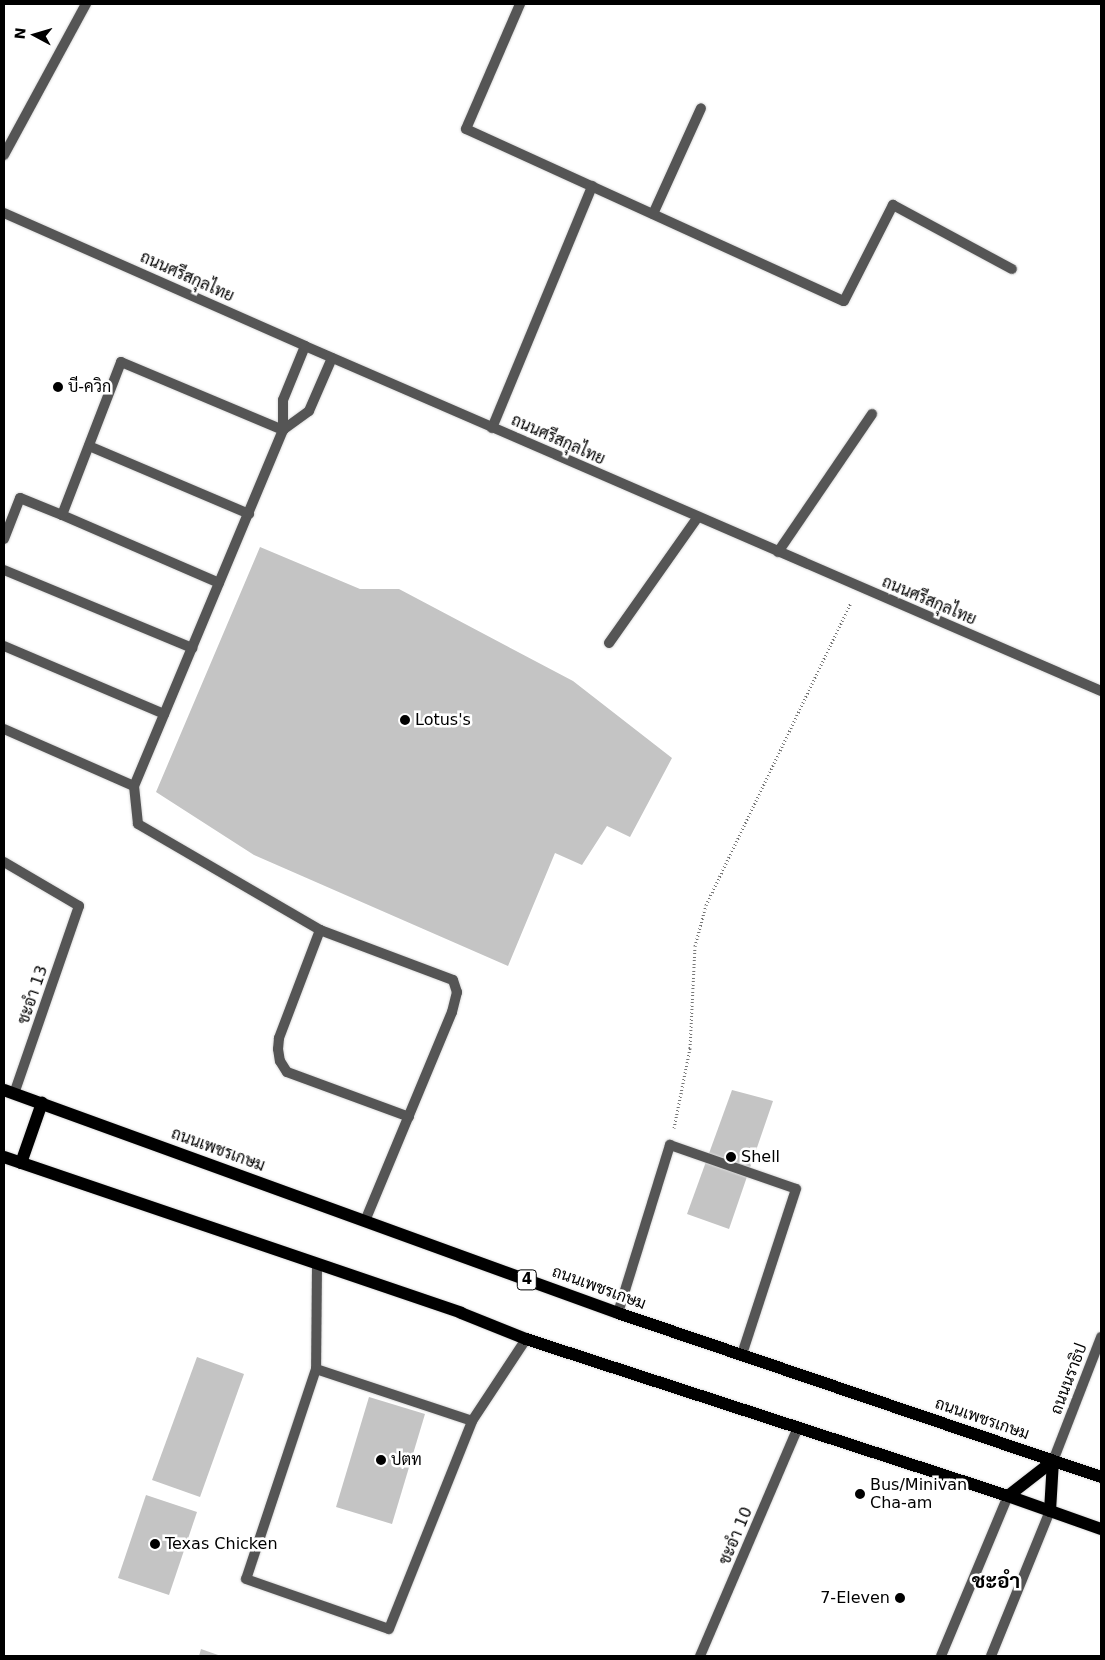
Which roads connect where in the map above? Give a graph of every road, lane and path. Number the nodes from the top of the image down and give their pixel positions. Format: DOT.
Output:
graph roads {
  1 [pos="86,4"];
  2 [pos="520,4"];
  3 [pos="701,108"];
  4 [pos="4,155"];
  5 [pos="592,186"];
  6 [pos="4,213"];
  7 [pos="653,214"];
  8 [pos="1012,269"];
  9 [pos="305,346"];
  10 [pos="332,358"];
  11 [pos="872,414"];
  12 [pos="492,428"];
  13 [pos="283,430"];
  14 [pos="89,446"];
  15 [pos="249,514"];
  16 [pos="62,516"];
  17 [pos="698,517"];
  18 [pos="4,539"];
  19 [pos="778,552"];
  20 [pos="4,570"];
  21 [pos="219,583"];
  22 [pos="859,587"];
  23 [pos="610,643"];
  24 [pos="4,646"];
  25 [pos="192,648"];
  26 [pos="1101,691"];
  27 [pos="164,714"];
  28 [pos="4,729"];
  29 [pos="134,786"];
  30 [pos="4,862"];
  31 [pos="320,930"];
  32 [pos="9,1092"];
  33 [pos="42,1103"];
  34 [pos="408,1117"];
  35 [pos="670,1144"];
  36 [pos="4,1157"];
  37 [pos="21,1163"];
  38 [pos="365,1221"];
  39 [pos="317,1264"];
  40 [pos="618,1313"];
  41 [pos="1101,1337"];
  42 [pos="526,1339"];
  43 [pos="742,1354"];
  44 [pos="316,1369"];
  45 [pos="472,1421"];
  46 [pos="798,1427"];
  47 [pos="1053,1461"];
  48 [pos="1101,1477"];
  49 [pos="1008,1496"];
  50 [pos="1050,1511"];
  51 [pos="1101,1530"];
  52 [pos="700,1656"];
  53 [pos="942,1656"];
  54 [pos="991,1656"];
  1 -- 4 [label="street"];
  2 -- 5 [label="street"];
  3 -- 7 [label="street"];
  5 -- 7 [label="street"];
  5 -- 12 [label="street"];
  6 -- 9 [label="street, ถนนศรีสกุลไทย"];
  7 -- 8 [label="street"];
  9 -- 10 [label="street, ถนนศรีสกุลไทย"];
  9 -- 13 [label="street"];
  10 -- 12 [label="street, ถนนศรีสกุลไทย"];
  10 -- 13 [label="street"];
  11 -- 19 [label="street"];
  12 -- 17 [label="street, ถนนศรีสกุลไทย"];
  13 -- 14 [label="street"];
  13 -- 15 [label="street"];
  14 -- 15 [label="street"];
  14 -- 16 [label="street"];
  15 -- 21 [label="street"];
  16 -- 18 [label="street"];
  16 -- 21 [label="street"];
  17 -- 19 [label="street, ถนนศรีสกุลไทย"];
  17 -- 23 [label="street"];
  19 -- 22 [label="street, ถนนศรีสกุลไทย"];
  20 -- 25 [label="street"];
  21 -- 25 [label="street"];
  22 -- 26 [label="street, ถนนศรีสกุลไทย"];
  22 -- 35 [label="path"];
  24 -- 27 [label="street"];
  25 -- 27 [label="street"];
  27 -- 29 [label="street"];
  28 -- 29 [label="street"];
  29 -- 31 [label="street"];
  30 -- 32 [label="street, ชะอำ 13"];
  31 -- 34 [label="street"];
  31 -- 34 [label="street"];
  32 -- 33 [label="main road, ถนนเพชรเกษม / 4"];
  33 -- 37 [label="main road"];
  33 -- 38 [label="main road, ถนนเพชรเกษม / 4"];
  34 -- 38 [label="street"];
  35 -- 40 [label="street"];
  35 -- 43 [label="street"];
  36 -- 37 [label="main road"];
  37 -- 39 [label="main road"];
  38 -- 40 [label="main road, ถนนเพชรเกษม / 4"];
  39 -- 42 [label="main road"];
  39 -- 44 [label="street"];
  40 -- 43 [label="main road, ถนนเพชรเกษม / 4"];
  41 -- 47 [label="street, ถนนนราธิป"];
  42 -- 45 [label="street"];
  42 -- 46 [label="main road"];
  43 -- 47 [label="main road, ถนนเพชรเกษม / 4"];
  44 -- 45 [label="street"];
  44 -- 45 [label="street"];
  46 -- 49 [label="main road"];
  46 -- 52 [label="street, ชะอำ 10"];
  47 -- 48 [label="main road, ถนนเพชรเกษม / 4"];
  47 -- 49 [label="main road"];
  47 -- 50 [label="main road"];
  49 -- 50 [label="main road"];
  49 -- 53 [label="street"];
  50 -- 51 [label="main road"];
  50 -- 54 [label="street"];
}
